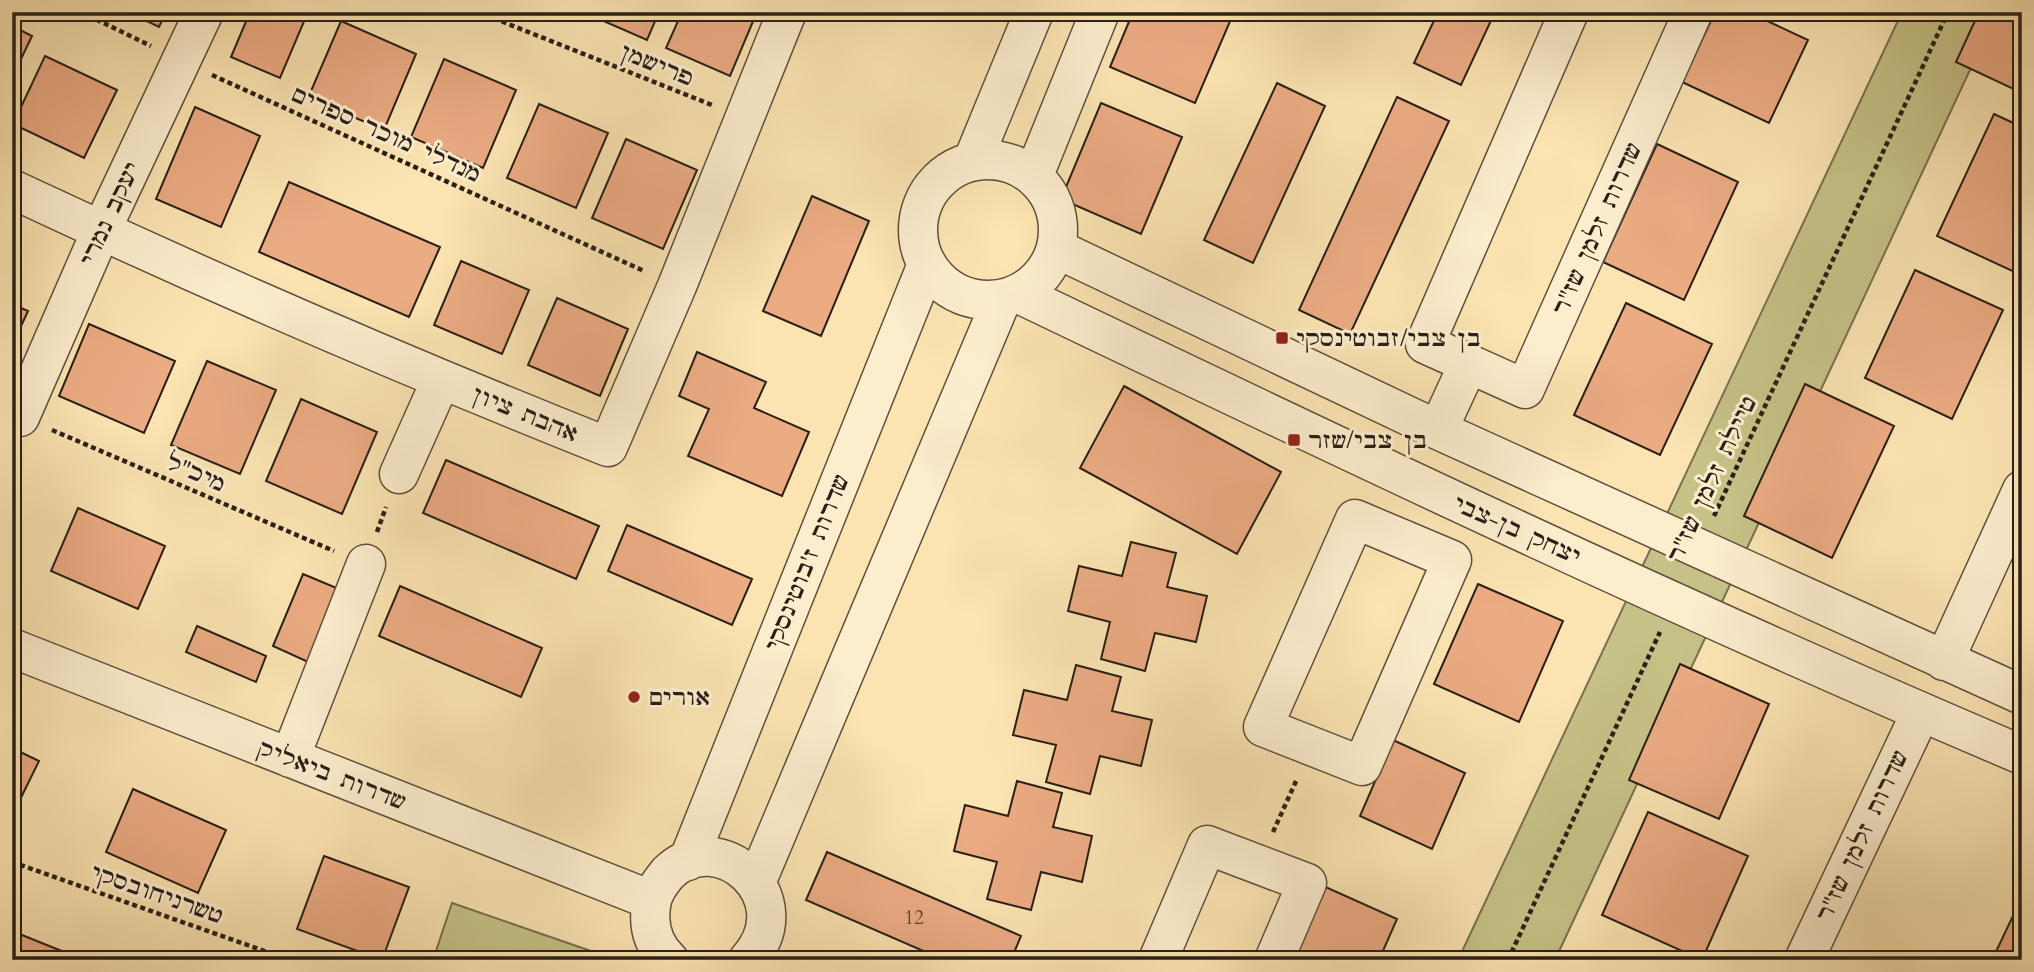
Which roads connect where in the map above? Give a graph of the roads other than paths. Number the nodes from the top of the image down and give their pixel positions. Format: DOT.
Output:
graph roads {
  1 [pos="204,12"];
  2 [pos="786,12"];
  3 [pos="1034,12"];
  4 [pos="1100,12"];
  5 [pos="1569,12"];
  6 [pos="1693,12"];
  7 [pos="973,160"];
  8 [pos="1034,175"];
  9 [pos="12,189"];
  10 [pos="101,231"];
  11 [pos="1056,249"];
  12 [pos="927,264"];
  13 [pos="1010,297"];
  14 [pos="1468,365"];
  15 [pos="441,380"];
  16 [pos="20,417"];
  17 [pos="1438,430"];
  18 [pos="399,474"];
  19 [pos="1418,485"];
  20 [pos="2022,490"];
  21 [pos="1398,536"];
  22 [pos="366,564"];
  23 [pos="12,649"];
  24 [pos="1944,662"];
  25 [pos="2022,695"];
  26 [pos="1921,712"];
  27 [pos="2022,755"];
  28 [pos="290,758"];
  29 [pos="688,861"];
  30 [pos="756,883"];
  31 [pos="651,900"];
  32 [pos="663,957"];
  33 [pos="761,957"];
  34 [pos="1158,960"];
  35 [pos="1274,960"];
  36 [pos="1804,960"];
  1 -- 10 [label="street, יעקב נמרי"];
  2 -- 15 [label="street, אהבת ציון"];
  3 -- 7 [label="street"];
  4 -- 8 [label="street"];
  5 -- 14 [label="street, שדרות זלמן שז\"ר"];
  6 -- 14 [label="street, שדרות זלמן שז\"ר"];
  7 -- 8 [label="street"];
  7 -- 12 [label="street"];
  8 -- 11 [label="street"];
  9 -- 10 [label="street, אהבת ציון"];
  10 -- 15 [label="street, אהבת ציון"];
  10 -- 16 [label="street, יעקב נמרי"];
  11 -- 13 [label="street"];
  11 -- 17 [label="street"];
  12 -- 13 [label="street"];
  12 -- 29 [label="street, שדרות ז'בוטינסקי"];
  13 -- 19 [label="street, יצחק בן-צבי"];
  13 -- 30 [label="street"];
  14 -- 17 [label="street"];
  15 -- 18 [label="street"];
  17 -- 24 [label="street"];
  19 -- 21 [label="street"];
  19 -- 26 [label="street, יצחק בן-צבי"];
  20 -- 24 [label="street"];
  21 -- 21 [label="street"];
  22 -- 28 [label="street"];
  23 -- 28 [label="street, שדרות ביאליק"];
  24 -- 25 [label="street"];
  26 -- 27 [label="street, יצחק בן-צבי"];
  26 -- 36 [label="street, שדרות זלמן שז\"ר"];
  28 -- 31 [label="street, שדרות ביאליק"];
  29 -- 30 [label="street"];
  29 -- 31 [label="street"];
  30 -- 33 [label="street"];
  31 -- 32 [label="street"];
  34 -- 35 [label="street"];
}
